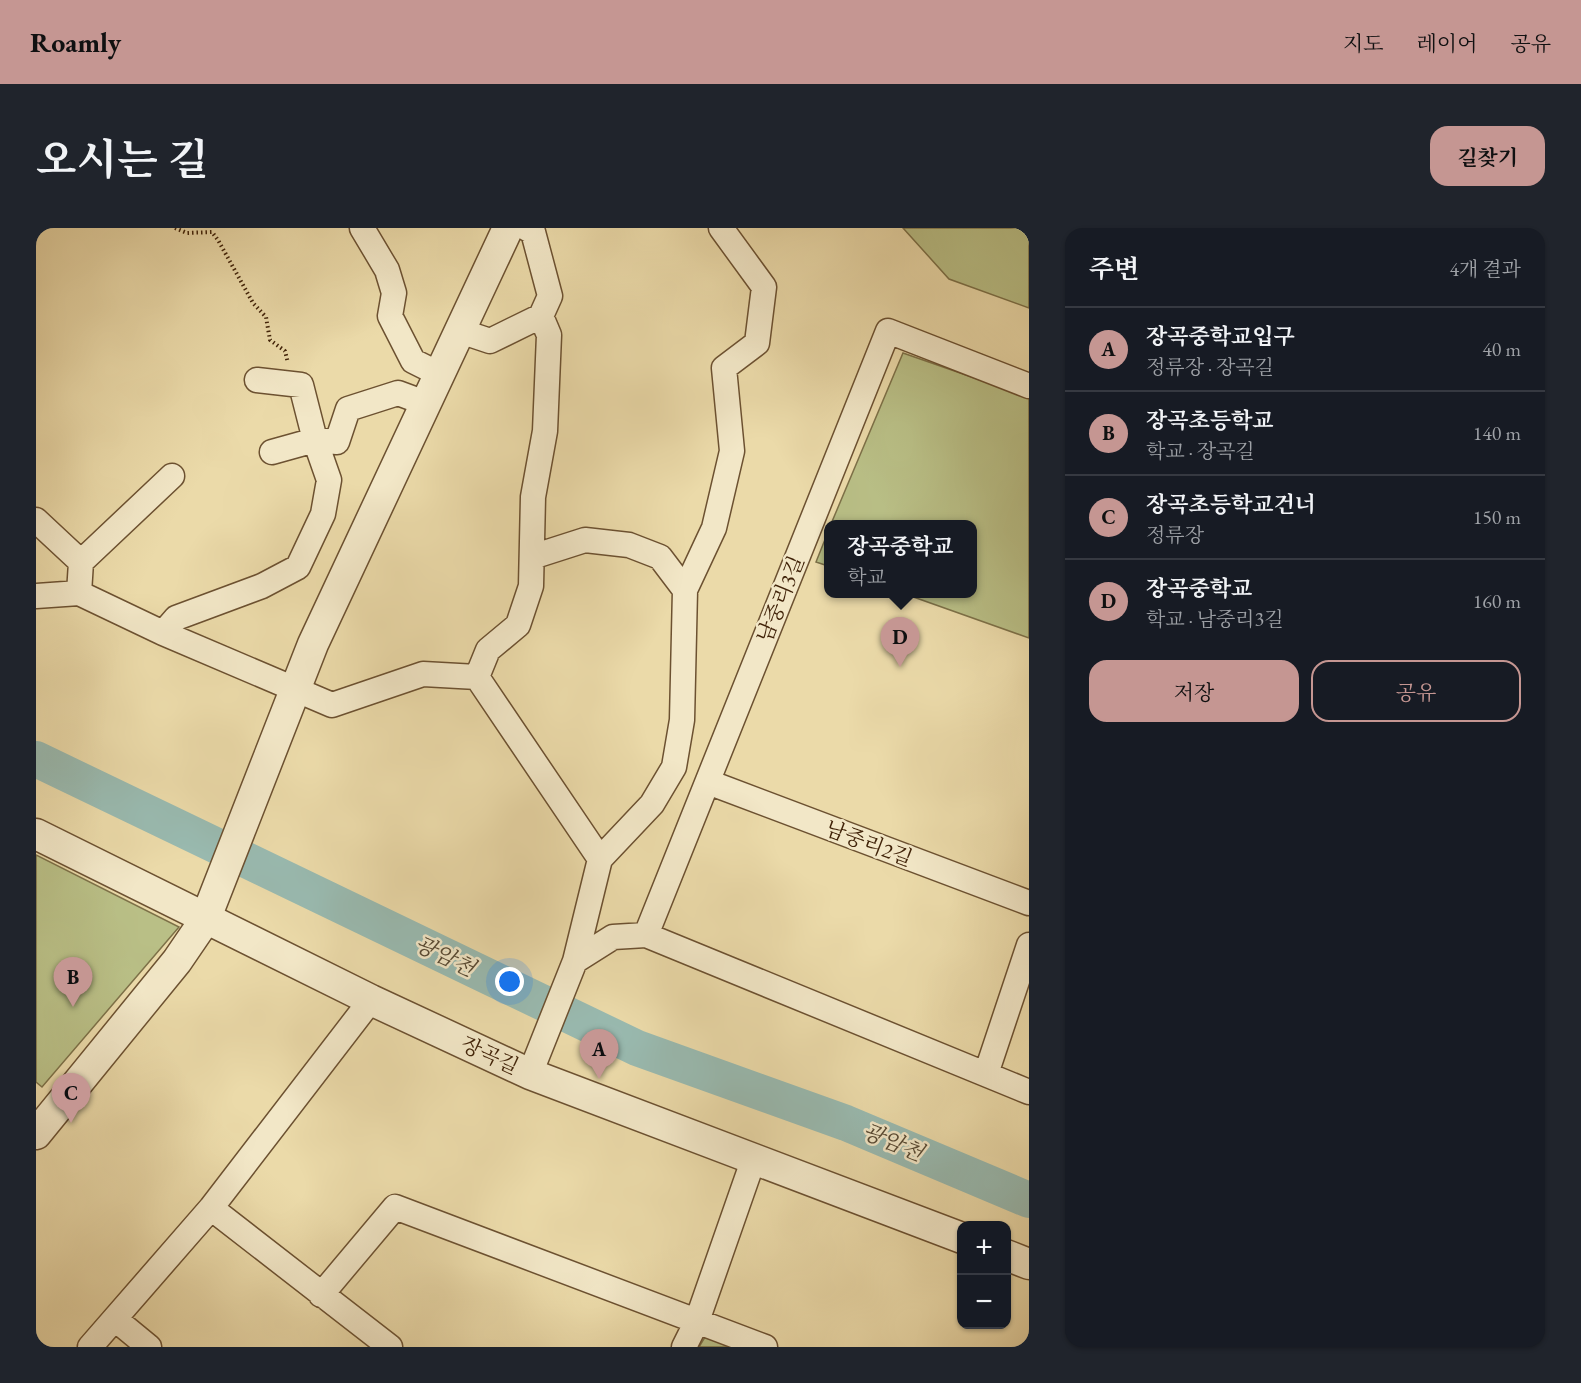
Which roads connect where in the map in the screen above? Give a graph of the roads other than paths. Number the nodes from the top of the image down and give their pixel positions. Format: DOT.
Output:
graph roads {
  1 [pos="362,228"];
  2 [pos="508,228"];
  3 [pos="526,228"];
  4 [pos="721,228"];
  5 [pos="541,316"];
  6 [pos="460,331"];
  7 [pos="439,374"];
  8 [pos="257,380"];
  9 [pos="1029,386"];
  10 [pos="425,403"];
  11 [pos="315,440"];
  12 [pos="272,452"];
  13 [pos="172,476"];
  14 [pos="36,520"];
  15 [pos="532,556"];
  16 [pos="81,562"];
  17 [pos="685,590"];
  18 [pos="79,593"];
  19 [pos="36,596"];
  20 [pos="163,633"];
  21 [pos="477,677"];
  22 [pos="296,691"];
  23 [pos="708,782"];
  24 [pos="36,834"];
  25 [pos="600,859"];
  26 [pos="1029,903"];
  27 [pos="205,920"];
  28 [pos="646,935"];
  29 [pos="1029,945"];
  30 [pos="576,961"];
  31 [pos="371,1000"];
  32 [pos="530,1074"];
  33 [pos="986,1074"];
  34 [pos="1029,1092"];
  35 [pos="36,1134"];
  36 [pos="754,1158"];
  37 [pos="211,1208"];
  38 [pos="957,1236"];
  39 [pos="1011,1257"];
  40 [pos="1029,1264"];
  41 [pos="321,1295"];
  42 [pos="115,1319"];
  43 [pos="697,1321"];
  44 [pos="90,1347"];
  45 [pos="149,1347"];
  46 [pos="390,1347"];
  47 [pos="684,1347"];
  48 [pos="765,1347"];
  1 -- 7 [label="street"];
  2 -- 6 [label="street"];
  3 -- 5 [label="street"];
  4 -- 17 [label="street"];
  5 -- 6 [label="street"];
  5 -- 15 [label="street"];
  6 -- 7 [label="street"];
  7 -- 10 [label="street"];
  8 -- 11 [label="street"];
  9 -- 23 [label="street, 남중리3길"];
  10 -- 11 [label="street"];
  10 -- 22 [label="street"];
  11 -- 12 [label="street"];
  11 -- 20 [label="street"];
  13 -- 16 [label="street"];
  14 -- 16 [label="street"];
  15 -- 17 [label="street"];
  15 -- 21 [label="street"];
  16 -- 18 [label="street"];
  17 -- 25 [label="street"];
  18 -- 19 [label="street"];
  18 -- 20 [label="street"];
  20 -- 22 [label="street"];
  21 -- 22 [label="street"];
  21 -- 25 [label="street"];
  22 -- 27 [label="street"];
  23 -- 26 [label="street, 남중리2길"];
  23 -- 28 [label="street, 남중리3길"];
  24 -- 27 [label="street, 장곡길"];
  25 -- 30 [label="street"];
  27 -- 31 [label="street, 장곡길"];
  27 -- 35 [label="street"];
  28 -- 30 [label="street"];
  28 -- 33 [label="street"];
  29 -- 33 [label="street"];
  30 -- 32 [label="street"];
  31 -- 32 [label="street, 장곡길"];
  31 -- 37 [label="street"];
  32 -- 36 [label="street, 장곡길"];
  33 -- 34 [label="street"];
  36 -- 38 [label="street, 장곡길"];
  36 -- 43 [label="street"];
  37 -- 41 [label="street"];
  37 -- 42 [label="street"];
  39 -- 40 [label="street"];
  41 -- 43 [label="street"];
  41 -- 46 [label="street"];
  42 -- 44 [label="street"];
  42 -- 45 [label="street"];
  43 -- 47 [label="street"];
  43 -- 48 [label="street"];
}
